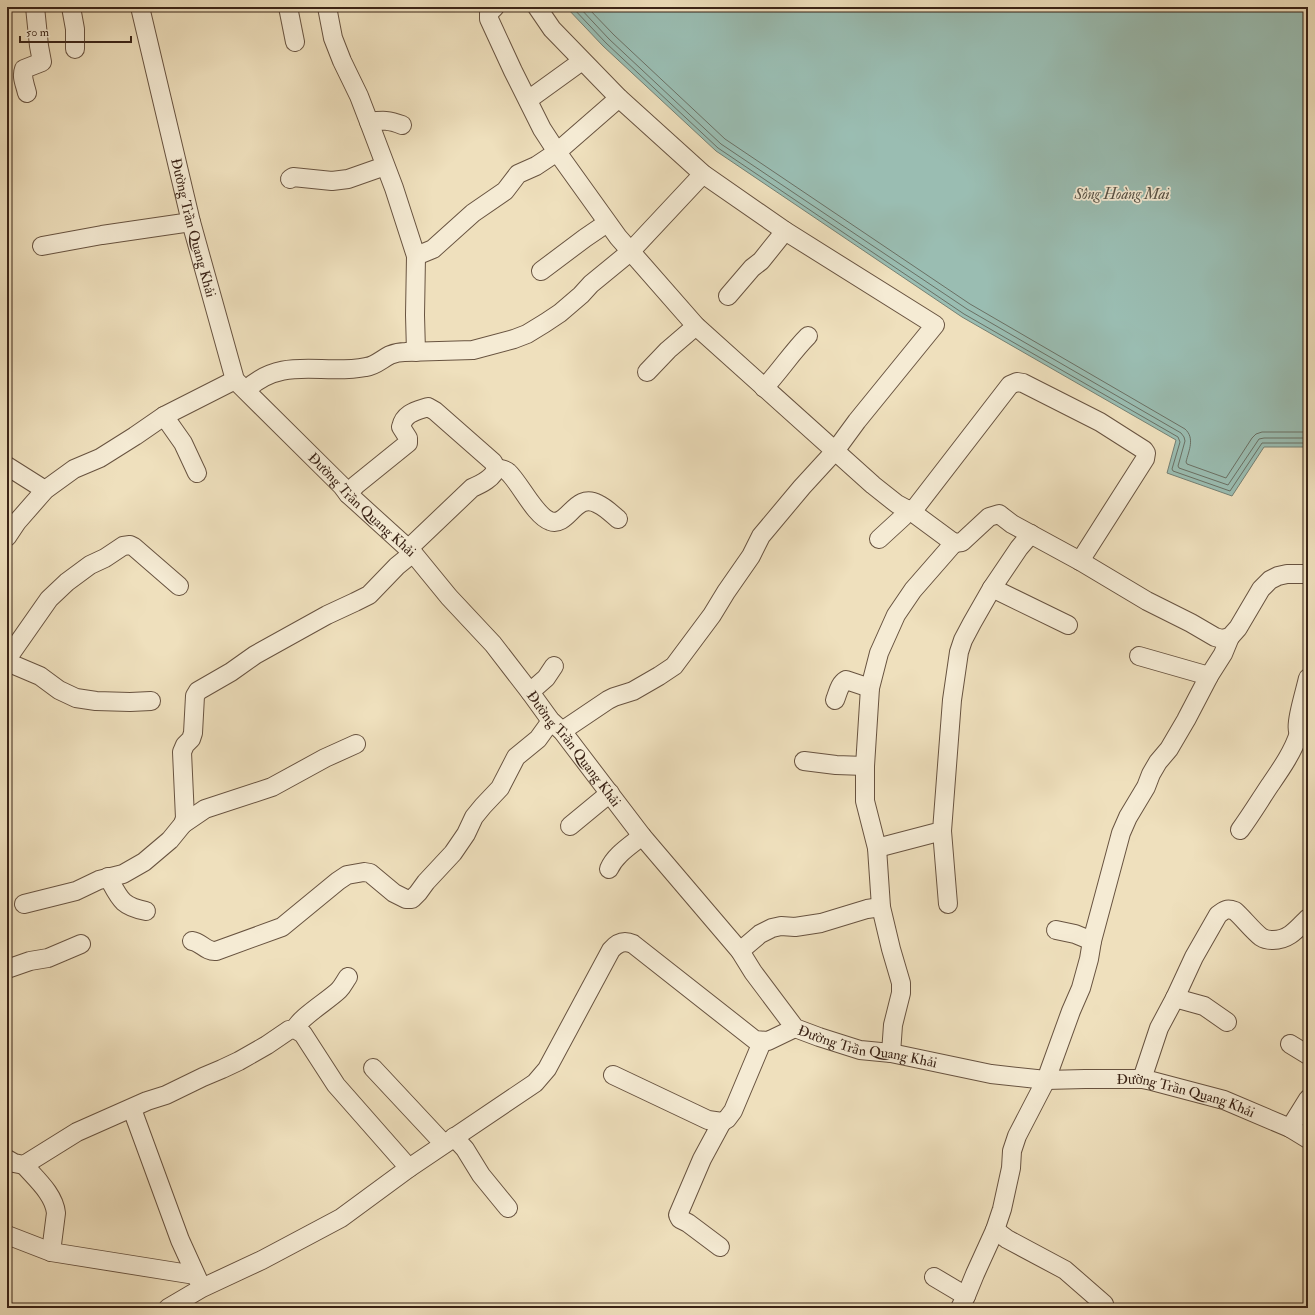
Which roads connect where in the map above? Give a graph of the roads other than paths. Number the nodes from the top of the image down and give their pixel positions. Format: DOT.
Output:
graph roads {
  1 [pos="35,7"];
  2 [pos="71,7"];
  3 [pos="140,7"];
  4 [pos="288,7"];
  5 [pos="327,7"];
  6 [pos="496,7"];
  7 [pos="537,7"];
  8 [pos="295,42"];
  9 [pos="75,49"];
  10 [pos="582,61"];
  11 [pos="27,93"];
  12 [pos="619,98"];
  13 [pos="528,100"];
  14 [pos="369,122"];
  15 [pos="402,125"];
  16 [pos="557,152"];
  17 [pos="385,166"];
  18 [pos="703,174"];
  19 [pos="290,179"];
  20 [pos="191,222"];
  21 [pos="607,223"];
  22 [pos="785,231"];
  23 [pos="42,246"];
  24 [pos="630,252"];
  25 [pos="416,256"];
  26 [pos="541,271"];
  27 [pos="728,296"];
  28 [pos="696,326"];
  29 [pos="808,336"];
  30 [pos="416,352"];
  31 [pos="647,372"];
  32 [pos="240,385"];
  33 [pos="764,388"];
  34 [pos="164,416"];
  35 [pos="835,451"];
  36 [pos="7,466"];
  37 [pos="496,468"];
  38 [pos="197,473"];
  39 [pos="45,490"];
  40 [pos="348,494"];
  41 [pos="910,510"];
  42 [pos="618,519"];
  43 [pos="1031,534"];
  44 [pos="7,537"];
  45 [pos="879,540"];
  46 [pos="954,543"];
  47 [pos="410,551"];
  48 [pos="1080,561"];
  49 [pos="1308,574"];
  50 [pos="179,586"];
  51 [pos="992,588"];
  52 [pos="1068,625"];
  53 [pos="1230,636"];
  54 [pos="1140,656"];
  55 [pos="7,661"];
  56 [pos="554,666"];
  57 [pos="1210,676"];
  58 [pos="1308,678"];
  59 [pos="870,688"];
  60 [pos="530,692"];
  61 [pos="835,700"];
  62 [pos="151,701"];
  63 [pos="556,726"];
  64 [pos="1303,736"];
  65 [pos="356,744"];
  66 [pos="804,761"];
  67 [pos="865,766"];
  68 [pos="610,793"];
  69 [pos="183,824"];
  70 [pos="570,826"];
  71 [pos="1240,830"];
  72 [pos="942,831"];
  73 [pos="642,836"];
  74 [pos="877,848"];
  75 [pos="609,869"];
  76 [pos="108,877"];
  77 [pos="24,904"];
  78 [pos="948,904"];
  79 [pos="881,907"];
  80 [pos="146,911"];
  81 [pos="1308,918"];
  82 [pos="1056,930"];
  83 [pos="192,941"];
  84 [pos="1092,941"];
  85 [pos="81,944"];
  86 [pos="740,951"];
  87 [pos="7,969"];
  88 [pos="348,976"];
  89 [pos="1175,998"];
  90 [pos="1227,1022"];
  91 [pos="796,1028"];
  92 [pos="295,1029"];
  93 [pos="762,1042"];
  94 [pos="1290,1044"];
  95 [pos="891,1053"];
  96 [pos="1308,1055"];
  97 [pos="372,1068"];
  98 [pos="614,1074"];
  99 [pos="1142,1079"];
  100 [pos="1046,1080"];
  101 [pos="1308,1099"];
  102 [pos="132,1109"];
  103 [pos="722,1122"];
  104 [pos="1290,1128"];
  105 [pos="1308,1139"];
  106 [pos="449,1141"];
  107 [pos="7,1159"];
  108 [pos="24,1165"];
  109 [pos="409,1168"];
  110 [pos="508,1208"];
  111 [pos="995,1230"];
  112 [pos="7,1235"];
  113 [pos="720,1247"];
  114 [pos="50,1252"];
  115 [pos="934,1277"];
  116 [pos="199,1281"];
  117 [pos="963,1302"];
  118 [pos="168,1308"];
  119 [pos="1105,1308"];
  1 -- 11 [label="street"];
  2 -- 9 [label="street"];
  3 -- 20 [label="street, Đường Trần Quang Khải"];
  4 -- 8 [label="street"];
  5 -- 14 [label="street"];
  6 -- 13 [label="street"];
  7 -- 10 [label="street"];
  10 -- 12 [label="street"];
  10 -- 13 [label="street"];
  12 -- 16 [label="street"];
  12 -- 18 [label="street"];
  13 -- 16 [label="street"];
  14 -- 15 [label="street"];
  14 -- 17 [label="street"];
  16 -- 21 [label="street"];
  16 -- 25 [label="street"];
  17 -- 19 [label="street"];
  17 -- 25 [label="street"];
  18 -- 22 [label="street"];
  18 -- 24 [label="street"];
  20 -- 23 [label="street"];
  20 -- 32 [label="street, Đường Trần Quang Khải"];
  21 -- 24 [label="street"];
  21 -- 26 [label="street"];
  22 -- 27 [label="street"];
  22 -- 35 [label="street"];
  24 -- 28 [label="street"];
  24 -- 30 [label="street"];
  25 -- 30 [label="street"];
  28 -- 31 [label="street"];
  28 -- 33 [label="street"];
  29 -- 33 [label="street"];
  30 -- 32 [label="street"];
  32 -- 34 [label="street"];
  32 -- 40 [label="street, Đường Trần Quang Khải"];
  33 -- 35 [label="street"];
  34 -- 38 [label="street"];
  34 -- 39 [label="street"];
  35 -- 41 [label="street"];
  35 -- 63 [label="street"];
  36 -- 39 [label="street"];
  37 -- 40 [label="street"];
  37 -- 42 [label="street"];
  37 -- 47 [label="street"];
  39 -- 44 [label="street"];
  40 -- 47 [label="street, Đường Trần Quang Khải"];
  41 -- 45 [label="street"];
  41 -- 46 [label="street"];
  41 -- 48 [label="street"];
  43 -- 46 [label="street"];
  43 -- 48 [label="street"];
  43 -- 51 [label="street"];
  46 -- 59 [label="street"];
  47 -- 60 [label="street, Đường Trần Quang Khải"];
  47 -- 69 [label="street"];
  48 -- 53 [label="street"];
  49 -- 53 [label="street"];
  50 -- 55 [label="street"];
  51 -- 52 [label="street"];
  51 -- 72 [label="street"];
  53 -- 57 [label="street"];
  54 -- 57 [label="street"];
  55 -- 62 [label="street"];
  56 -- 60 [label="street"];
  57 -- 84 [label="street"];
  58 -- 64 [label="street"];
  59 -- 61 [label="street"];
  59 -- 67 [label="street"];
  60 -- 63 [label="street, Đường Trần Quang Khải"];
  63 -- 68 [label="street, Đường Trần Quang Khải"];
  63 -- 83 [label="street"];
  64 -- 71 [label="street"];
  65 -- 69 [label="street"];
  66 -- 67 [label="street"];
  67 -- 74 [label="street"];
  68 -- 70 [label="street"];
  68 -- 73 [label="street, Đường Trần Quang Khải"];
  69 -- 76 [label="street"];
  72 -- 74 [label="street"];
  72 -- 78 [label="street"];
  73 -- 75 [label="street"];
  73 -- 86 [label="street, Đường Trần Quang Khải"];
  74 -- 79 [label="street"];
  76 -- 77 [label="street"];
  76 -- 80 [label="street"];
  79 -- 86 [label="street"];
  79 -- 95 [label="street"];
  81 -- 89 [label="street"];
  82 -- 84 [label="street"];
  84 -- 100 [label="street"];
  85 -- 87 [label="street"];
  86 -- 91 [label="street, Đường Trần Quang Khải"];
  88 -- 92 [label="street"];
  89 -- 90 [label="street"];
  89 -- 99 [label="street"];
  91 -- 93 [label="street"];
  91 -- 95 [label="street, Đường Trần Quang Khải"];
  92 -- 102 [label="street"];
  92 -- 109 [label="street"];
  93 -- 103 [label="street"];
  93 -- 106 [label="street"];
  94 -- 96 [label="street"];
  95 -- 100 [label="street, Đường Trần Quang Khải"];
  97 -- 106 [label="street"];
  98 -- 103 [label="street"];
  99 -- 100 [label="street, Đường Trần Quang Khải"];
  99 -- 104 [label="street, Đường Trần Quang Khải"];
  100 -- 111 [label="street"];
  101 -- 104 [label="street"];
  102 -- 108 [label="street"];
  102 -- 116 [label="street"];
  103 -- 113 [label="street"];
  104 -- 105 [label="street, Đường Trần Quang Khải"];
  106 -- 109 [label="street"];
  106 -- 110 [label="street"];
  107 -- 108 [label="street"];
  108 -- 114 [label="street"];
  109 -- 116 [label="street"];
  111 -- 117 [label="street"];
  111 -- 119 [label="street"];
  112 -- 114 [label="street"];
  114 -- 116 [label="street"];
  115 -- 117 [label="street"];
  116 -- 118 [label="street"];
}
